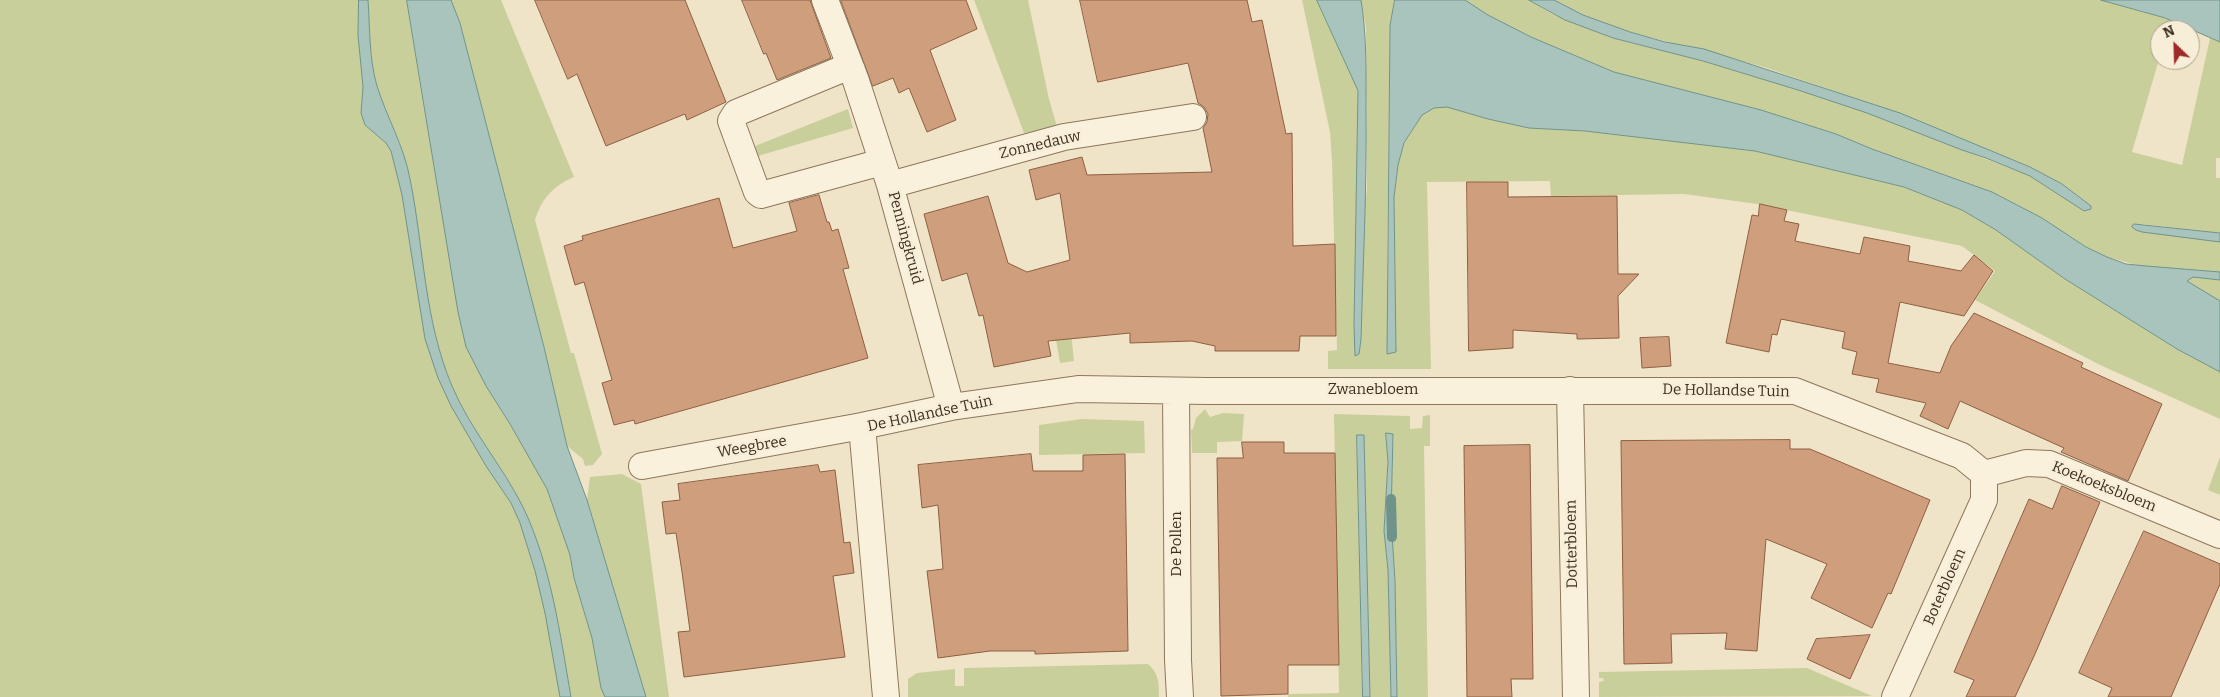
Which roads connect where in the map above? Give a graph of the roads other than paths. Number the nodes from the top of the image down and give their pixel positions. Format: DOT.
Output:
graph roads {
  1 [pos="825,0"];
  2 [pos="852,70"];
  3 [pos="1192,117"];
  4 [pos="886,173"];
  5 [pos="1570,390"];
  6 [pos="1176,391"];
  7 [pos="951,407"];
  8 [pos="862,426"];
  9 [pos="642,466"];
  10 [pos="1984,474"];
  11 [pos="2220,534"];
  12 [pos="886,697"];
  13 [pos="1180,697"];
  14 [pos="1576,697"];
  15 [pos="1894,697"];
  1 -- 2 [label="street, Penningkruid"];
  2 -- 4 [label="street, Penningkruid"];
  2 -- 4 [label="street, Zonnedauw"];
  3 -- 4 [label="street, Zonnedauw"];
  4 -- 7 [label="street, Penningkruid"];
  5 -- 6 [label="street, Zwanebloem"];
  5 -- 10 [label="street, De Hollandse Tuin"];
  5 -- 14 [label="street, Dotterbloem"];
  6 -- 7 [label="street, De Hollandse Tuin"];
  6 -- 13 [label="street, De Pollen"];
  7 -- 8 [label="street, De Hollandse Tuin"];
  8 -- 9 [label="street, Weegbree"];
  8 -- 12 [label="street, De Hollandse Tuin"];
  10 -- 11 [label="street, Koekoeksbloem"];
  10 -- 15 [label="street, Boterbloem"];
}
